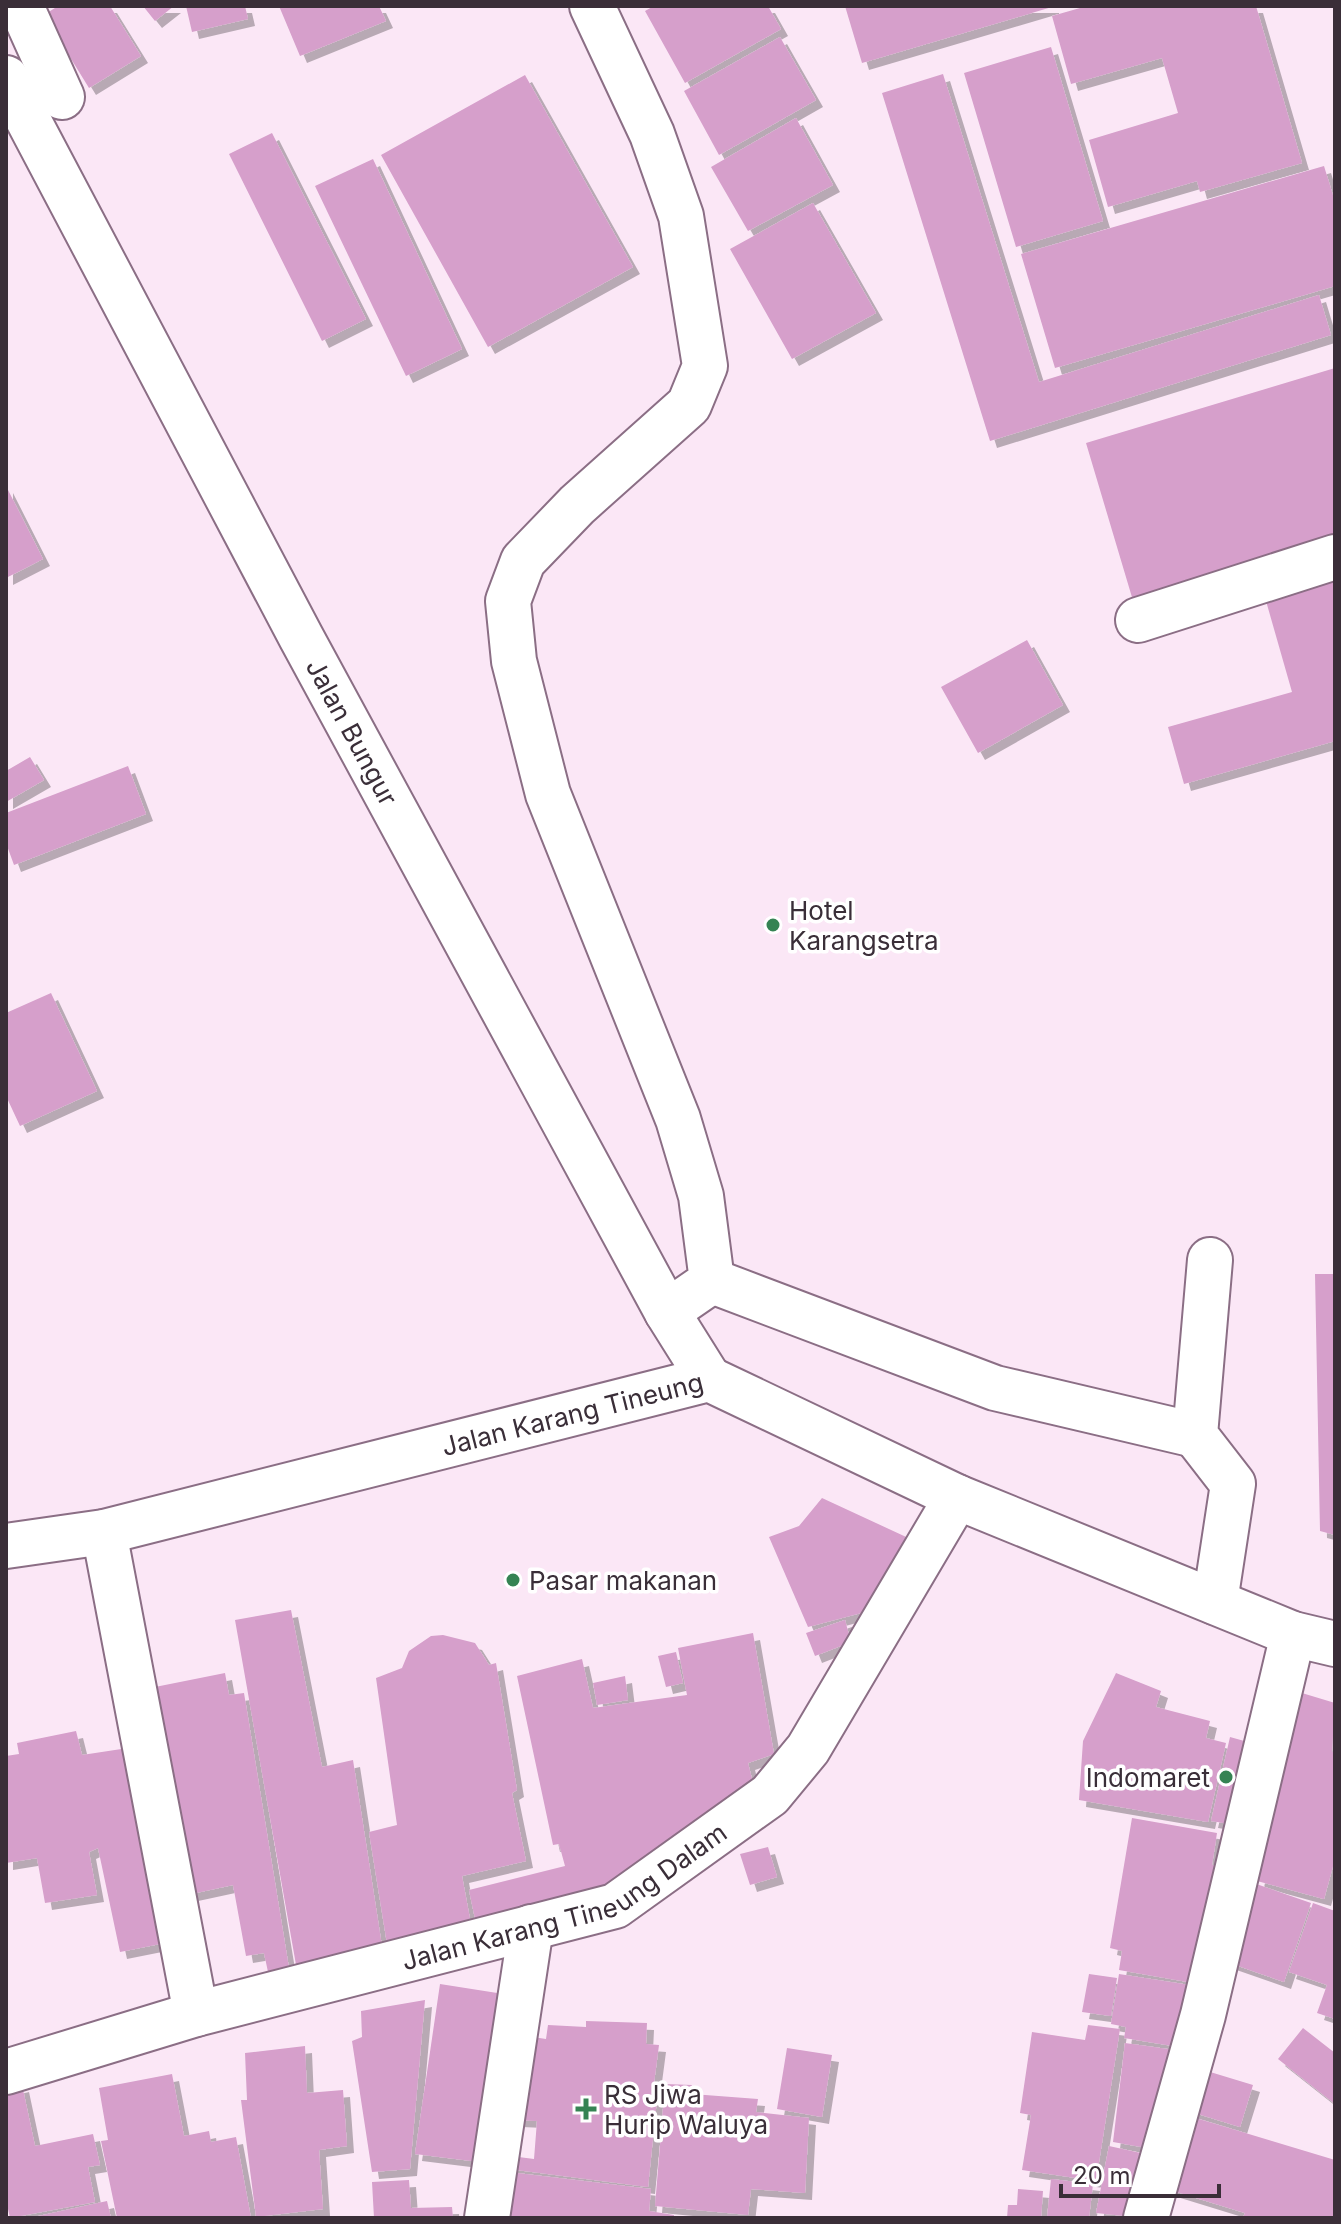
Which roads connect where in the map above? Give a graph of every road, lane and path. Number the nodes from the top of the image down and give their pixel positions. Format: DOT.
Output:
graph roads {
  1 [pos="21,6"];
  2 [pos="592,6"];
  3 [pos="6,78"];
  4 [pos="31,116"];
  5 [pos="1335,557"];
  6 [pos="1138,620"];
  7 [pos="1210,1260"];
  8 [pos="712,1281"];
  9 [pos="667,1312"];
  10 [pos="709,1379"];
  11 [pos="1195,1435"];
  12 [pos="957,1497"];
  13 [pos="104,1532"];
  14 [pos="6,1546"];
  15 [pos="1215,1602"];
  16 [pos="1293,1634"];
  17 [pos="1335,1644"];
  18 [pos="531,1927"];
  19 [pos="196,2014"];
  20 [pos="6,2072"];
  21 [pos="487,2218"];
  22 [pos="1146,2218"];
  1 -- 4 [label="street"];
  2 -- 8 [label="street"];
  3 -- 4 [label="street, Jalan Bungur"];
  4 -- 9 [label="street, Jalan Bungur"];
  5 -- 6 [label="street"];
  7 -- 11 [label="street"];
  8 -- 9 [label="street"];
  8 -- 11 [label="street"];
  9 -- 10 [label="street, Jalan Bungur"];
  10 -- 12 [label="street, Jalan Karang Tineung"];
  10 -- 13 [label="street, Jalan Karang Tineung"];
  11 -- 15 [label="street"];
  12 -- 15 [label="street, Jalan Karang Tineung"];
  12 -- 18 [label="street, Jalan Karang Tineung Dalam"];
  13 -- 14 [label="street, Jalan Karang Tineung"];
  13 -- 19 [label="street"];
  15 -- 16 [label="street, Jalan Karang Tineung"];
  16 -- 17 [label="street, Jalan Karang Tineung"];
  16 -- 22 [label="street"];
  18 -- 19 [label="street, Jalan Karang Tineung Dalam"];
  18 -- 21 [label="street"];
  19 -- 20 [label="street, Jalan Karang Tineung Dalam"];
}
